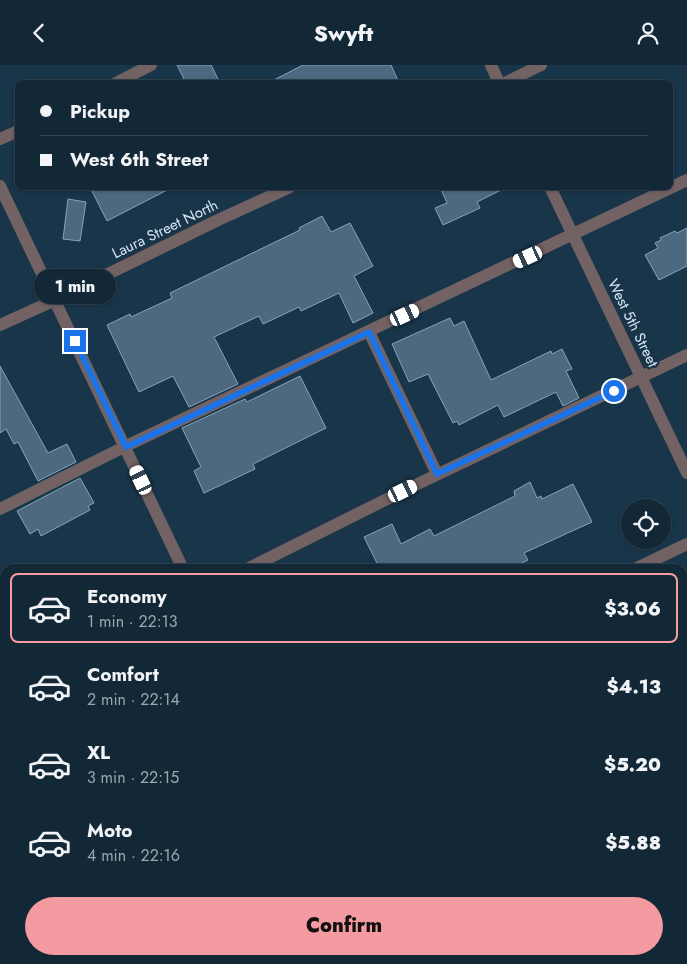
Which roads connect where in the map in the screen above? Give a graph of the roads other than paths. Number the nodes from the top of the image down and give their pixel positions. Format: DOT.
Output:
graph roads {
  1 [pos="151,65"];
  2 [pos="491,65"];
  3 [pos="541,65"];
  4 [pos="122,80"];
  5 [pos="498,80"];
  6 [pos="511,80"];
  7 [pos="15,132"];
  8 [pos="0,139"];
  9 [pos="687,180"];
  10 [pos="0,186"];
  11 [pos="673,187"];
  12 [pos="283,190"];
  13 [pos="551,190"];
  14 [pos="666,190"];
  15 [pos="573,235"];
  16 [pos="55,300"];
  17 [pos="0,325"];
  18 [pos="369,332"];
  19 [pos="687,355"];
  20 [pos="641,378"];
  21 [pos="126,447"];
  22 [pos="687,473"];
  23 [pos="437,474"];
  24 [pos="0,509"];
  25 [pos="687,544"];
  26 [pos="181,564"];
  27 [pos="257,564"];
  28 [pos="645,564"];
  1 -- 4 [label="street"];
  2 -- 5 [label="street"];
  3 -- 6 [label="street"];
  7 -- 8 [label="street"];
  9 -- 11 [label="street"];
  10 -- 16 [label="street"];
  12 -- 16 [label="street, Laura Street North"];
  13 -- 15 [label="street, West 5th Street"];
  14 -- 15 [label="street"];
  15 -- 18 [label="street"];
  15 -- 20 [label="street, West 5th Street"];
  16 -- 17 [label="street, Laura Street North"];
  16 -- 21 [label="street"];
  18 -- 21 [label="street"];
  18 -- 23 [label="street"];
  19 -- 20 [label="street"];
  20 -- 22 [label="street, West 5th Street"];
  20 -- 23 [label="street"];
  21 -- 24 [label="street"];
  21 -- 26 [label="street"];
  23 -- 27 [label="street"];
  25 -- 28 [label="street"];
}
